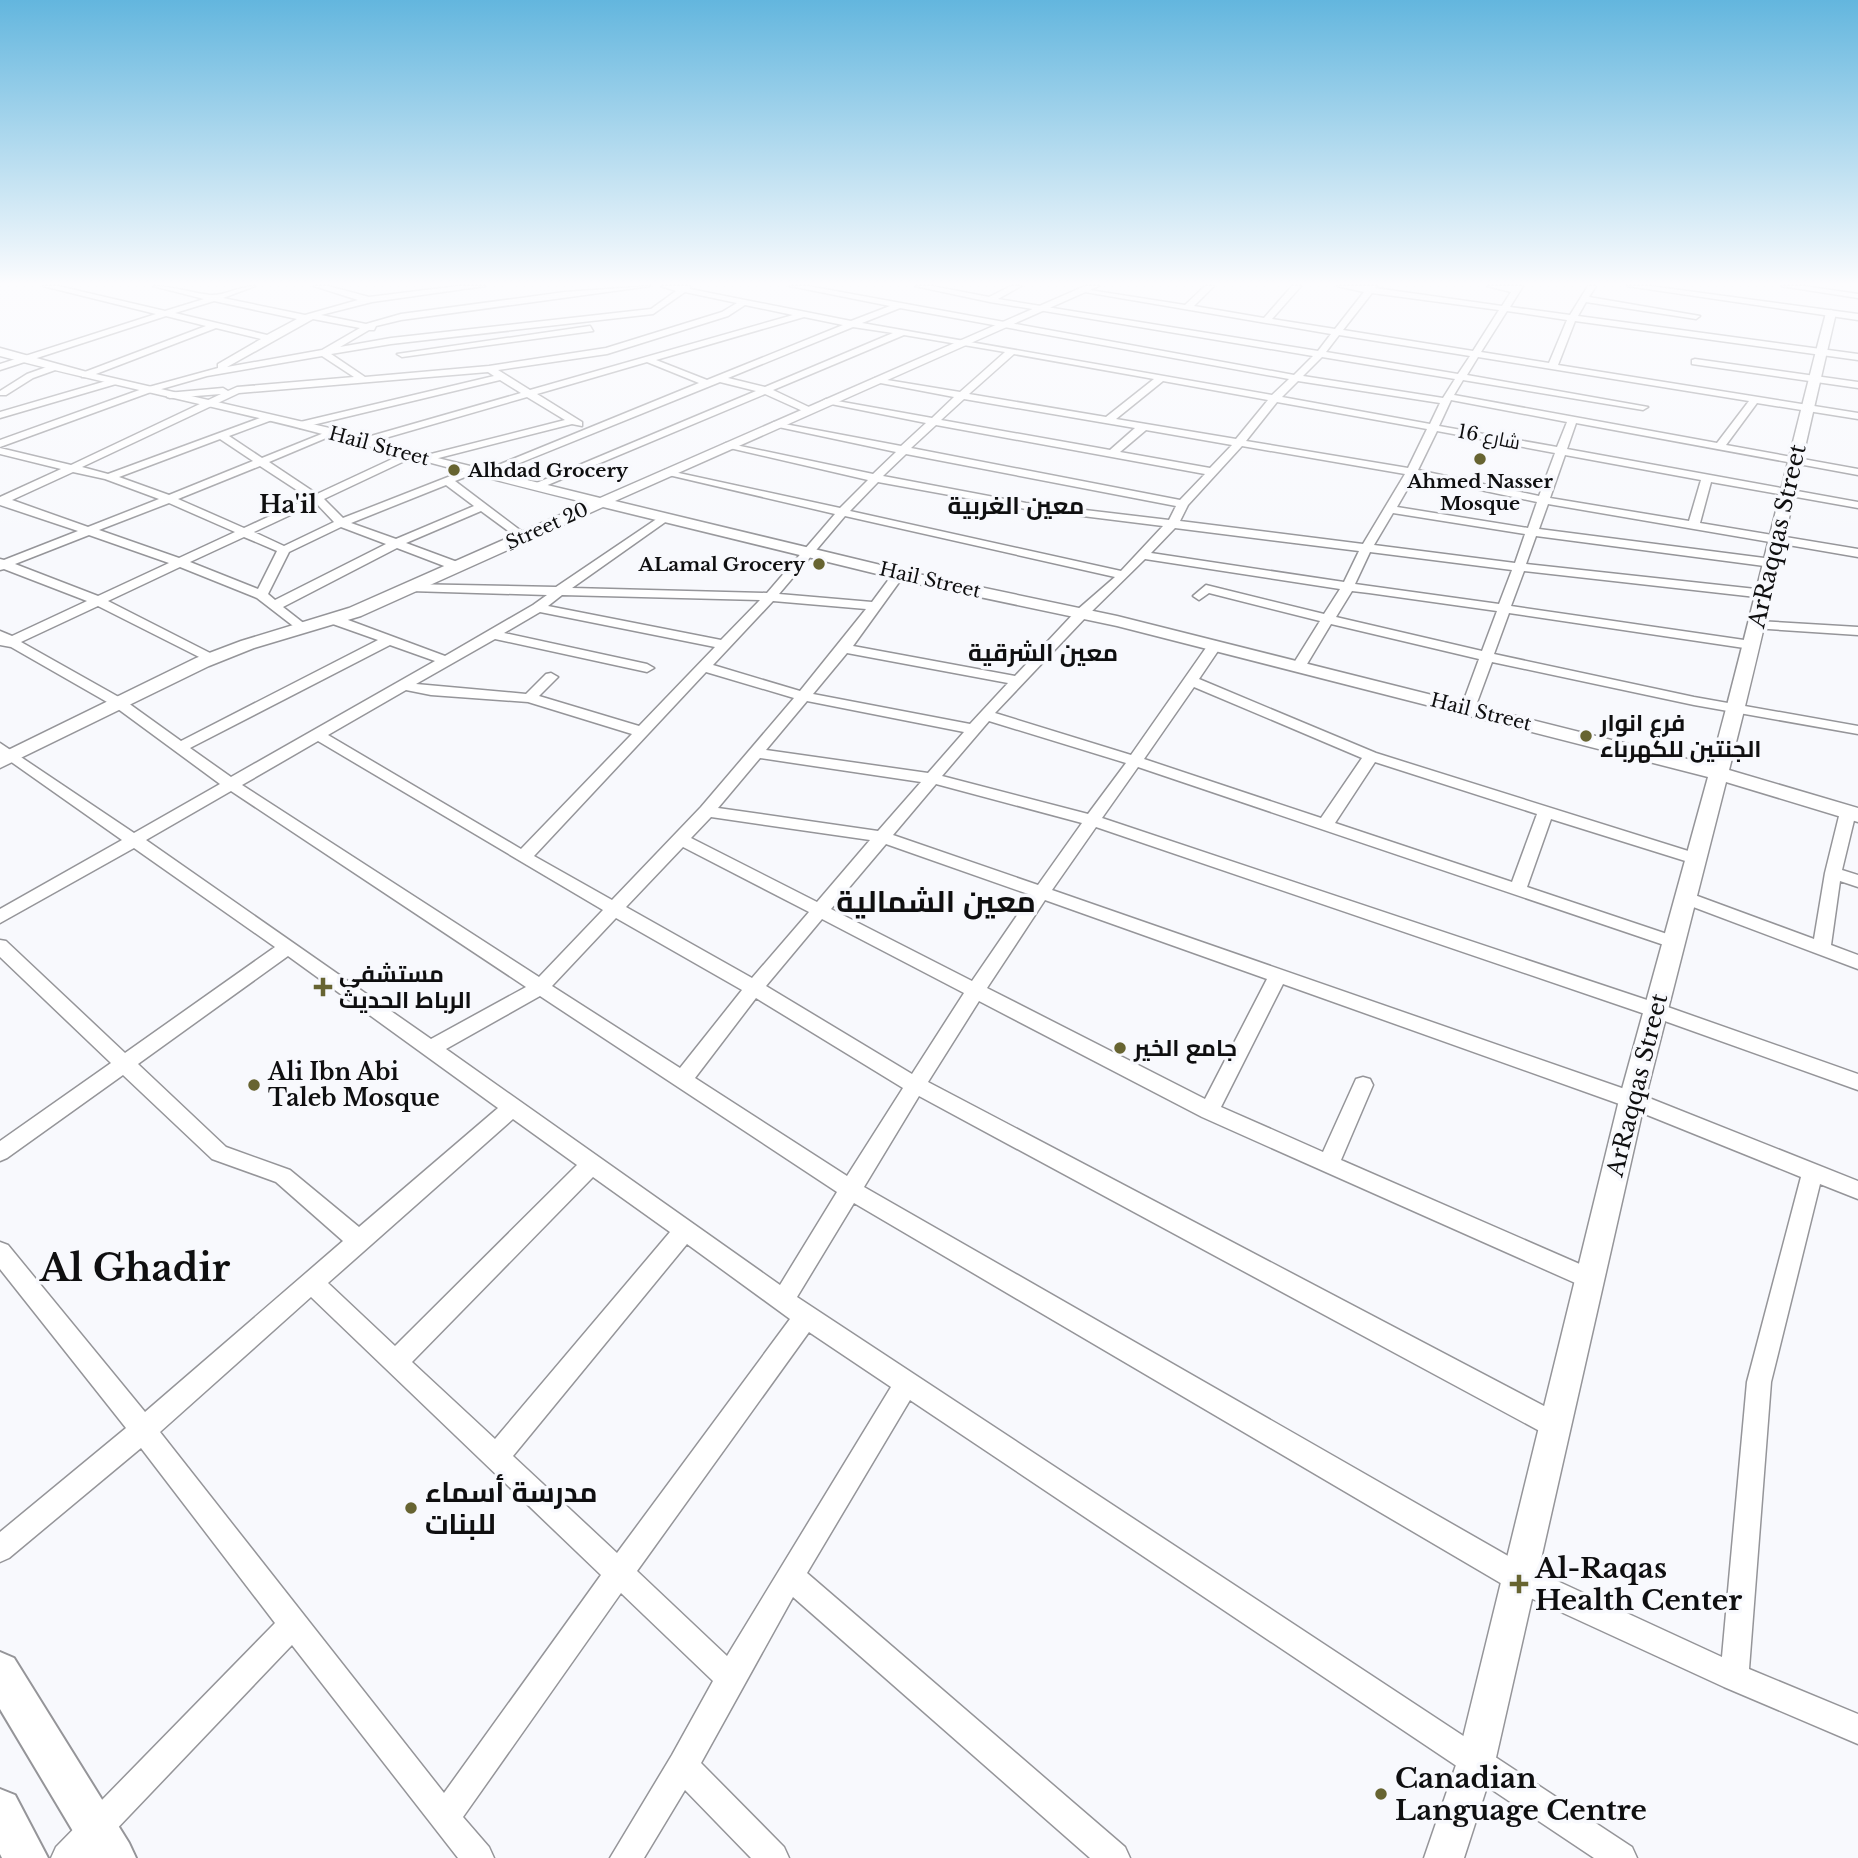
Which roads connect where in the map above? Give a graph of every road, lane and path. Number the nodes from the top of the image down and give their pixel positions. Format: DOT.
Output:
graph roads {
  1 [pos="40,373"];
  2 [pos="75,373"];
  3 [pos="91,373"];
  4 [pos="206,373"];
  5 [pos="351,373"];
  6 [pos="414,373"];
  7 [pos="448,373"];
  8 [pos="494,373"];
  9 [pos="599,373"];
  10 [pos="681,373"];
  11 [pos="735,373"];
  12 [pos="806,373"];
  13 [pos="894,373"];
  14 [pos="987,373"];
  15 [pos="1132,373"];
  16 [pos="1268,373"];
  17 [pos="1302,373"];
  18 [pos="1442,373"];
  19 [pos="1465,373"];
  20 [pos="1594,373"];
  21 [pos="1694,373"];
  22 [pos="1763,373"];
  23 [pos="1817,373"];
  24 [pos="85,375"];
  25 [pos="416,376"];
  26 [pos="502,376"];
  27 [pos="1463,376"];
  28 [pos="1161,378"];
  29 [pos="1297,378"];
  30 [pos="720,379"];
  31 [pos="365,381"];
  32 [pos="875,381"];
  33 [pos="1645,381"];
  34 [pos="1815,381"];
  35 [pos="113,382"];
  36 [pos="709,384"];
  37 [pos="1858,385"];
  38 [pos="1692,389"];
  39 [pos="148,390"];
  40 [pos="236,390"];
  41 [pos="765,390"];
  42 [pos="3,393"];
  43 [pos="529,393"];
  44 [pos="170,395"];
  45 [pos="960,396"];
  46 [pos="1756,398"];
  47 [pos="1274,399"];
  48 [pos="1447,399"];
  49 [pos="826,402"];
  50 [pos="207,403"];
  51 [pos="1643,407"];
  52 [pos="1809,408"];
  53 [pos="808,410"];
  54 [pos="5,413"];
  55 [pos="1858,416"];
  56 [pos="268,418"];
  57 [pos="1108,419"];
  58 [pos="573,421"];
  59 [pos="1572,421"];
  60 [pos="932,422"];
  61 [pos="56,423"];
  62 [pos="300,425"];
  63 [pos="774,425"];
  64 [pos="1144,426"];
  65 [pos="1433,427"];
  66 [pos="590,431"];
  67 [pos="333,433"];
  68 [pos="1645,433"];
  69 [pos="220,435"];
  70 [pos="361,442"];
  71 [pos="0,444"];
  72 [pos="1238,444"];
  73 [pos="726,446"];
  74 [pos="1719,447"];
  75 [pos="901,450"];
  76 [pos="0,451"];
  77 [pos="1561,451"];
  78 [pos="1112,454"];
  79 [pos="409,455"];
  80 [pos="423,459"];
  81 [pos="263,461"];
  82 [pos="1794,461"];
  83 [pos="74,469"];
  84 [pos="478,472"];
  85 [pos="1212,472"];
  86 [pos="1412,472"];
  87 [pos="1858,472"];
  88 [pos="665,473"];
  89 [pos="109,477"];
  90 [pos="875,478"];
  91 [pos="1707,478"];
  92 [pos="447,481"];
  93 [pos="538,486"];
  94 [pos="1788,493"];
  95 [pos="170,499"];
  96 [pos="318,499"];
  97 [pos="1543,500"];
  98 [pos="1,501"];
  99 [pos="601,502"];
  100 [pos="1183,504"];
  101 [pos="1858,505"];
  102 [pos="482,507"];
  103 [pos="1389,509"];
  104 [pos="841,513"];
  105 [pos="665,519"];
  106 [pos="341,523"];
  107 [pos="1173,523"];
  108 [pos="1694,524"];
  109 [pos="85,530"];
  110 [pos="1532,532"];
  111 [pos="243,534"];
  112 [pos="523,537"];
  113 [pos="398,544"];
  114 [pos="1366,548"];
  115 [pos="284,550"];
  116 [pos="806,550"];
  117 [pos="1774,551"];
  118 [pos="1858,553"];
  119 [pos="1140,555"];
  120 [pos="179,562"];
  121 [pos="1,564"];
  122 [pos="456,566"];
  123 [pos="1521,567"];
  124 [pos="898,574"];
  125 [pos="1124,575"];
  126 [pos="410,587"];
  127 [pos="1346,588"];
  128 [pos="559,591"];
  129 [pos="1765,594"];
  130 [pos="261,595"];
  131 [pos="1199,596"];
  132 [pos="770,597"];
  133 [pos="96,600"];
  134 [pos="274,606"];
  135 [pos="875,606"];
  136 [pos="1506,607"];
  137 [pos="538,608"];
  138 [pos="1082,613"];
  139 [pos="1327,619"];
  140 [pos="335,620"];
  141 [pos="302,628"];
  142 [pos="1858,631"];
  143 [pos="492,634"];
  144 [pos="1755,635"];
  145 [pos="389,640"];
  146 [pos="4,641"];
  147 [pos="723,645"];
  148 [pos="1215,645"];
  149 [pos="844,648"];
  150 [pos="1486,656"];
  151 [pos="211,659"];
  152 [pos="445,660"];
  153 [pos="1299,666"];
  154 [pos="703,667"];
  155 [pos="647,668"];
  156 [pos="551,677"];
  157 [pos="1018,681"];
  158 [pos="1191,681"];
  159 [pos="402,685"];
  160 [pos="802,696"];
  161 [pos="529,698"];
  162 [pos="118,703"];
  163 [pos="1468,708"];
  164 [pos="1735,710"];
  165 [pos="986,715"];
  166 [pos="973,729"];
  167 [pos="1858,730"];
  168 [pos="642,732"];
  169 [pos="318,735"];
  170 [pos="179,748"];
  171 [pos="756,753"];
  172 [pos="4,755"];
  173 [pos="1371,756"];
  174 [pos="1133,761"];
  175 [pos="1717,773"];
  176 [pos="934,779"];
  177 [pos="233,786"];
  178 [pos="707,811"];
  179 [pos="1546,812"];
  180 [pos="1853,813"];
  181 [pos="1094,821"];
  182 [pos="1325,825"];
  183 [pos="883,837"];
  184 [pos="679,838"];
  185 [pos="134,840"];
  186 [pos="523,857"];
  187 [pos="1695,859"];
  188 [pos="1833,873"];
  189 [pos="1858,881"];
  190 [pos="1517,890"];
  191 [pos="1042,891"];
  192 [pos="1686,898"];
  193 [pos="613,908"];
  194 [pos="820,911"];
  195 [pos="0,917"];
  196 [pos="1673,942"];
  197 [pos="0,946"];
  198 [pos="288,947"];
  199 [pos="1821,949"];
  200 [pos="1858,962"];
  201 [pos="1278,976"];
  202 [pos="540,987"];
  203 [pos="754,988"];
  204 [pos="976,991"];
  205 [pos="1655,1010"];
  206 [pos="430,1049"];
  207 [pos="124,1066"];
  208 [pos="682,1080"];
  209 [pos="1858,1082"];
  210 [pos="915,1085"];
  211 [pos="1363,1085"];
  212 [pos="1632,1100"];
  213 [pos="512,1107"];
  214 [pos="1209,1111"];
  215 [pos="0,1152"];
  216 [pos="1329,1163"];
  217 [pos="592,1165"];
  218 [pos="1813,1171"];
  219 [pos="851,1190"];
  220 [pos="1858,1190"];
  221 [pos="684,1231"];
  222 [pos="359,1241"];
  223 [pos="0,1252"];
  224 [pos="1590,1279"];
  225 [pos="312,1283"];
  226 [pos="783,1300"];
  227 [pos="806,1317"];
  228 [pos="396,1362"];
  229 [pos="906,1385"];
  230 [pos="1556,1426"];
  231 [pos="143,1430"];
  232 [pos="496,1457"];
  233 [pos="0,1549"];
  234 [pos="619,1573"];
  235 [pos="790,1576"];
  236 [pos="1519,1578"];
  237 [pos="293,1624"];
  238 [pos="0,1672"];
  239 [pos="1734,1677"];
  240 [pos="730,1678"];
  241 [pos="1858,1729"];
  242 [pos="1476,1762"];
  243 [pos="683,1766"];
  244 [pos="0,1810"];
  245 [pos="444,1818"];
  246 [pos="105,1842"];
  247 [pos="26,1858"];
  248 [pos="67,1858"];
  249 [pos="478,1858"];
  250 [pos="626,1858"];
  251 [pos="773,1858"];
  252 [pos="1114,1858"];
  253 [pos="1444,1858"];
  254 [pos="1621,1858"];
  1 -- 42 [label="street"];
  2 -- 24 [label="street, Hail Street"];
  3 -- 24 [label="street"];
  4 -- 39 [label="street"];
  5 -- 31 [label="street"];
  6 -- 25 [label="street"];
  7 -- 25 [label="street"];
  8 -- 26 [label="street"];
  9 -- 43 [label="street"];
  10 -- 36 [label="street"];
  11 -- 30 [label="street"];
  12 -- 41 [label="street"];
  13 -- 32 [label="street, ٍStreet 20"];
  14 -- 45 [label="street"];
  15 -- 28 [label="street, شارع 16"];
  16 -- 29 [label="street"];
  17 -- 29 [label="street"];
  18 -- 27 [label="street"];
  19 -- 27 [label="street"];
  20 -- 33 [label="street"];
  21 -- 38 [label="street"];
  22 -- 34 [label="street"];
  23 -- 34 [label="street, ArRaqqas Street"];
  24 -- 35 [label="street, Hail Street"];
  25 -- 31 [label="street"];
  26 -- 43 [label="street"];
  26 -- 62 [label="street"];
  27 -- 48 [label="street"];
  27 -- 51 [label="street"];
  28 -- 47 [label="street, شارع 16"];
  28 -- 57 [label="street"];
  29 -- 47 [label="street"];
  29 -- 48 [label="street"];
  30 -- 36 [label="street"];
  30 -- 41 [label="street"];
  31 -- 40 [label="street"];
  32 -- 45 [label="street"];
  32 -- 49 [label="street, ٍStreet 20"];
  33 -- 38 [label="street"];
  33 -- 51 [label="street"];
  34 -- 37 [label="street"];
  34 -- 52 [label="street, ArRaqqas Street"];
  35 -- 39 [label="street, Hail Street"];
  35 -- 54 [label="street"];
  36 -- 66 [label="street"];
  38 -- 46 [label="street"];
  39 -- 44 [label="street, Hail Street"];
  39 -- 61 [label="street"];
  40 -- 44 [label="street"];
  40 -- 50 [label="street"];
  41 -- 53 [label="street"];
  41 -- 93 [label="street"];
  43 -- 58 [label="street"];
  43 -- 70 [label="street"];
  44 -- 50 [label="street, Hail Street"];
  45 -- 57 [label="street"];
  45 -- 60 [label="street"];
  46 -- 52 [label="street"];
  46 -- 74 [label="street"];
  47 -- 65 [label="street, شارع 16"];
  47 -- 72 [label="street"];
  48 -- 59 [label="street"];
  48 -- 65 [label="street"];
  49 -- 53 [label="street, ٍStreet 20"];
  49 -- 60 [label="street"];
  50 -- 56 [label="street, Hail Street"];
  50 -- 83 [label="street"];
  51 -- 68 [label="street"];
  52 -- 55 [label="street"];
  52 -- 82 [label="street, ArRaqqas Street"];
  53 -- 63 [label="street, ٍStreet 20"];
  54 -- 61 [label="street"];
  56 -- 62 [label="street, Hail Street"];
  56 -- 69 [label="street"];
  57 -- 64 [label="street"];
  58 -- 66 [label="street"];
  58 -- 80 [label="street"];
  59 -- 68 [label="street"];
  59 -- 77 [label="street"];
  60 -- 75 [label="street"];
  60 -- 78 [label="street"];
  61 -- 71 [label="street"];
  62 -- 67 [label="street, Hail Street"];
  63 -- 73 [label="street, ٍStreet 20"];
  63 -- 75 [label="street"];
  64 -- 72 [label="street"];
  64 -- 78 [label="street"];
  65 -- 77 [label="street, شارع 16"];
  65 -- 86 [label="street"];
  66 -- 84 [label="street"];
  67 -- 70 [label="street, Hail Street"];
  67 -- 81 [label="street"];
  68 -- 74 [label="street"];
  69 -- 81 [label="street"];
  69 -- 89 [label="street"];
  70 -- 79 [label="street, Hail Street"];
  72 -- 85 [label="street"];
  72 -- 86 [label="street"];
  73 -- 88 [label="street, ٍStreet 20"];
  73 -- 90 [label="street"];
  74 -- 82 [label="street"];
  75 -- 90 [label="street"];
  75 -- 100 [label="street"];
  76 -- 83 [label="street"];
  77 -- 91 [label="street, شارع 16"];
  77 -- 97 [label="street"];
  78 -- 85 [label="street"];
  79 -- 80 [label="street, Hail Street"];
  79 -- 96 [label="street"];
  80 -- 84 [label="street, Hail Street"];
  81 -- 95 [label="street"];
  81 -- 96 [label="street"];
  82 -- 87 [label="street"];
  82 -- 94 [label="street, ArRaqqas Street"];
  83 -- 89 [label="street"];
  83 -- 98 [label="street"];
  84 -- 92 [label="street"];
  84 -- 93 [label="street, Hail Street"];
  85 -- 100 [label="street"];
  86 -- 97 [label="street"];
  86 -- 103 [label="street"];
  88 -- 99 [label="street, ٍStreet 20"];
  88 -- 104 [label="street"];
  89 -- 95 [label="street"];
  90 -- 104 [label="street"];
  90 -- 107 [label="street"];
  91 -- 94 [label="street, شارع 16"];
  91 -- 108 [label="street"];
  92 -- 102 [label="street"];
  92 -- 106 [label="street"];
  93 -- 99 [label="street, Hail Street"];
  94 -- 101 [label="street, شارع 16"];
  94 -- 117 [label="street, ArRaqqas Street"];
  95 -- 109 [label="street"];
  95 -- 111 [label="street"];
  96 -- 106 [label="street"];
  96 -- 111 [label="street"];
  97 -- 108 [label="street"];
  97 -- 110 [label="street"];
  98 -- 109 [label="street"];
  99 -- 105 [label="street, Hail Street"];
  99 -- 112 [label="street, ٍStreet 20"];
  100 -- 107 [label="street"];
  102 -- 112 [label="street"];
  102 -- 113 [label="street"];
  103 -- 110 [label="street"];
  103 -- 114 [label="street"];
  104 -- 116 [label="street"];
  104 -- 125 [label="street"];
  105 -- 116 [label="street, Hail Street"];
  105 -- 128 [label="street"];
  106 -- 113 [label="street"];
  106 -- 115 [label="street"];
  107 -- 114 [label="street"];
  107 -- 119 [label="street"];
  108 -- 117 [label="street"];
  109 -- 120 [label="street"];
  109 -- 121 [label="street"];
  110 -- 117 [label="street"];
  110 -- 123 [label="street"];
  111 -- 115 [label="street"];
  111 -- 120 [label="street"];
  112 -- 122 [label="street, ٍStreet 20"];
  113 -- 122 [label="street"];
  113 -- 134 [label="street"];
  114 -- 123 [label="street"];
  114 -- 127 [label="street"];
  115 -- 130 [label="street"];
  116 -- 124 [label="street, Hail Street"];
  116 -- 132 [label="street"];
  117 -- 118 [label="street"];
  117 -- 129 [label="street, ArRaqqas Street"];
  119 -- 125 [label="street"];
  119 -- 127 [label="street"];
  120 -- 130 [label="street"];
  120 -- 133 [label="street"];
  121 -- 133 [label="street"];
  122 -- 126 [label="street, ٍStreet 20"];
  123 -- 129 [label="street"];
  123 -- 136 [label="street"];
  124 -- 135 [label="street"];
  124 -- 138 [label="street, Hail Street"];
  125 -- 138 [label="street"];
  126 -- 128 [label="street"];
  126 -- 140 [label="street, ٍStreet 20"];
  127 -- 136 [label="street"];
  127 -- 139 [label="street"];
  128 -- 132 [label="street"];
  128 -- 137 [label="street"];
  129 -- 144 [label="street, ArRaqqas Street"];
  130 -- 134 [label="street"];
  131 -- 139 [label="street"];
  132 -- 135 [label="street"];
  132 -- 147 [label="street"];
  133 -- 146 [label="street"];
  133 -- 151 [label="street"];
  134 -- 141 [label="street"];
  135 -- 149 [label="street"];
  136 -- 144 [label="street"];
  136 -- 150 [label="street"];
  137 -- 143 [label="street"];
  137 -- 147 [label="street"];
  138 -- 148 [label="street, Hail Street"];
  138 -- 157 [label="street"];
  139 -- 150 [label="street"];
  139 -- 153 [label="street"];
  140 -- 141 [label="street, ٍStreet 20"];
  140 -- 145 [label="street"];
  141 -- 151 [label="street, ٍStreet 20"];
  142 -- 144 [label="street"];
  143 -- 152 [label="street"];
  143 -- 155 [label="street"];
  144 -- 164 [label="street, ArRaqqas Street"];
  145 -- 152 [label="street"];
  145 -- 170 [label="street"];
  146 -- 162 [label="street"];
  147 -- 154 [label="street"];
  148 -- 153 [label="street, Hail Street"];
  148 -- 158 [label="street"];
  149 -- 157 [label="street"];
  149 -- 160 [label="street"];
  150 -- 163 [label="street"];
  150 -- 164 [label="street"];
  151 -- 162 [label="street, ٍStreet 20"];
  152 -- 159 [label="street"];
  153 -- 163 [label="street, Hail Street"];
  154 -- 160 [label="street"];
  154 -- 168 [label="street"];
  156 -- 161 [label="street"];
  157 -- 165 [label="street"];
  158 -- 173 [label="street"];
  158 -- 174 [label="street"];
  159 -- 161 [label="street"];
  159 -- 169 [label="street"];
  160 -- 166 [label="street"];
  160 -- 171 [label="street"];
  161 -- 168 [label="street"];
  162 -- 170 [label="street"];
  162 -- 172 [label="street, ٍStreet 20"];
  163 -- 175 [label="street, Hail Street"];
  164 -- 167 [label="street"];
  164 -- 175 [label="street, ArRaqqas Street"];
  165 -- 166 [label="street"];
  165 -- 174 [label="street"];
  166 -- 176 [label="street"];
  168 -- 186 [label="street"];
  169 -- 177 [label="street"];
  169 -- 186 [label="street"];
  170 -- 177 [label="street"];
  171 -- 176 [label="street"];
  171 -- 178 [label="street"];
  172 -- 185 [label="street"];
  173 -- 179 [label="street"];
  173 -- 182 [label="street"];
  174 -- 181 [label="street"];
  174 -- 182 [label="street"];
  175 -- 180 [label="street, Hail Street"];
  175 -- 187 [label="street, ArRaqqas Street"];
  176 -- 181 [label="street"];
  176 -- 183 [label="street"];
  177 -- 185 [label="street"];
  177 -- 202 [label="street"];
  178 -- 183 [label="street"];
  178 -- 184 [label="street"];
  179 -- 187 [label="street"];
  179 -- 190 [label="street"];
  180 -- 188 [label="street"];
  181 -- 191 [label="street"];
  181 -- 205 [label="street"];
  182 -- 190 [label="street"];
  183 -- 191 [label="street"];
  183 -- 194 [label="street"];
  184 -- 193 [label="street"];
  184 -- 194 [label="street"];
  185 -- 195 [label="street"];
  185 -- 198 [label="street"];
  186 -- 193 [label="street"];
  187 -- 192 [label="street, ArRaqqas Street"];
  188 -- 189 [label="street"];
  188 -- 199 [label="street"];
  190 -- 196 [label="street"];
  191 -- 201 [label="street"];
  191 -- 204 [label="street"];
  192 -- 196 [label="street, ArRaqqas Street"];
  192 -- 199 [label="street"];
  193 -- 202 [label="street"];
  193 -- 203 [label="street"];
  194 -- 203 [label="street"];
  194 -- 204 [label="street"];
  196 -- 205 [label="street, ArRaqqas Street"];
  197 -- 207 [label="street"];
  198 -- 206 [label="street"];
  198 -- 207 [label="street"];
  199 -- 200 [label="street"];
  201 -- 212 [label="street"];
  201 -- 214 [label="street"];
  202 -- 206 [label="street"];
  202 -- 208 [label="street"];
  203 -- 208 [label="street"];
  203 -- 210 [label="street"];
  204 -- 210 [label="street"];
  204 -- 214 [label="street"];
  205 -- 209 [label="street"];
  205 -- 212 [label="street, ArRaqqas Street"];
  206 -- 213 [label="street"];
  207 -- 215 [label="street"];
  207 -- 222 [label="street"];
  208 -- 219 [label="street"];
  210 -- 219 [label="street"];
  210 -- 230 [label="street"];
  211 -- 216 [label="street"];
  212 -- 218 [label="street"];
  212 -- 224 [label="street, ArRaqqas Street"];
  213 -- 217 [label="street"];
  213 -- 222 [label="street"];
  214 -- 216 [label="street"];
  216 -- 224 [label="street"];
  217 -- 221 [label="street"];
  217 -- 228 [label="street"];
  218 -- 220 [label="street"];
  218 -- 239 [label="street"];
  219 -- 226 [label="street"];
  219 -- 236 [label="street"];
  221 -- 226 [label="street"];
  221 -- 232 [label="street"];
  222 -- 225 [label="street"];
  223 -- 231 [label="street"];
  224 -- 230 [label="street, ArRaqqas Street"];
  225 -- 228 [label="street"];
  225 -- 231 [label="street"];
  226 -- 227 [label="street"];
  227 -- 229 [label="street"];
  227 -- 234 [label="street"];
  228 -- 232 [label="street"];
  229 -- 235 [label="street"];
  229 -- 242 [label="street"];
  230 -- 236 [label="street, ArRaqqas Street"];
  231 -- 233 [label="street"];
  231 -- 237 [label="street"];
  232 -- 234 [label="street"];
  234 -- 240 [label="street"];
  234 -- 245 [label="street"];
  235 -- 240 [label="street"];
  235 -- 252 [label="street"];
  236 -- 239 [label="street"];
  236 -- 242 [label="street, ArRaqqas Street"];
  237 -- 245 [label="street"];
  237 -- 246 [label="street"];
  238 -- 246 [label="main road"];
  239 -- 241 [label="street"];
  240 -- 243 [label="street"];
  242 -- 253 [label="street, ArRaqqas Street"];
  242 -- 254 [label="street"];
  243 -- 250 [label="street"];
  243 -- 251 [label="street"];
  244 -- 247 [label="main road"];
  245 -- 249 [label="street"];
  246 -- 248 [label="street"];
}
